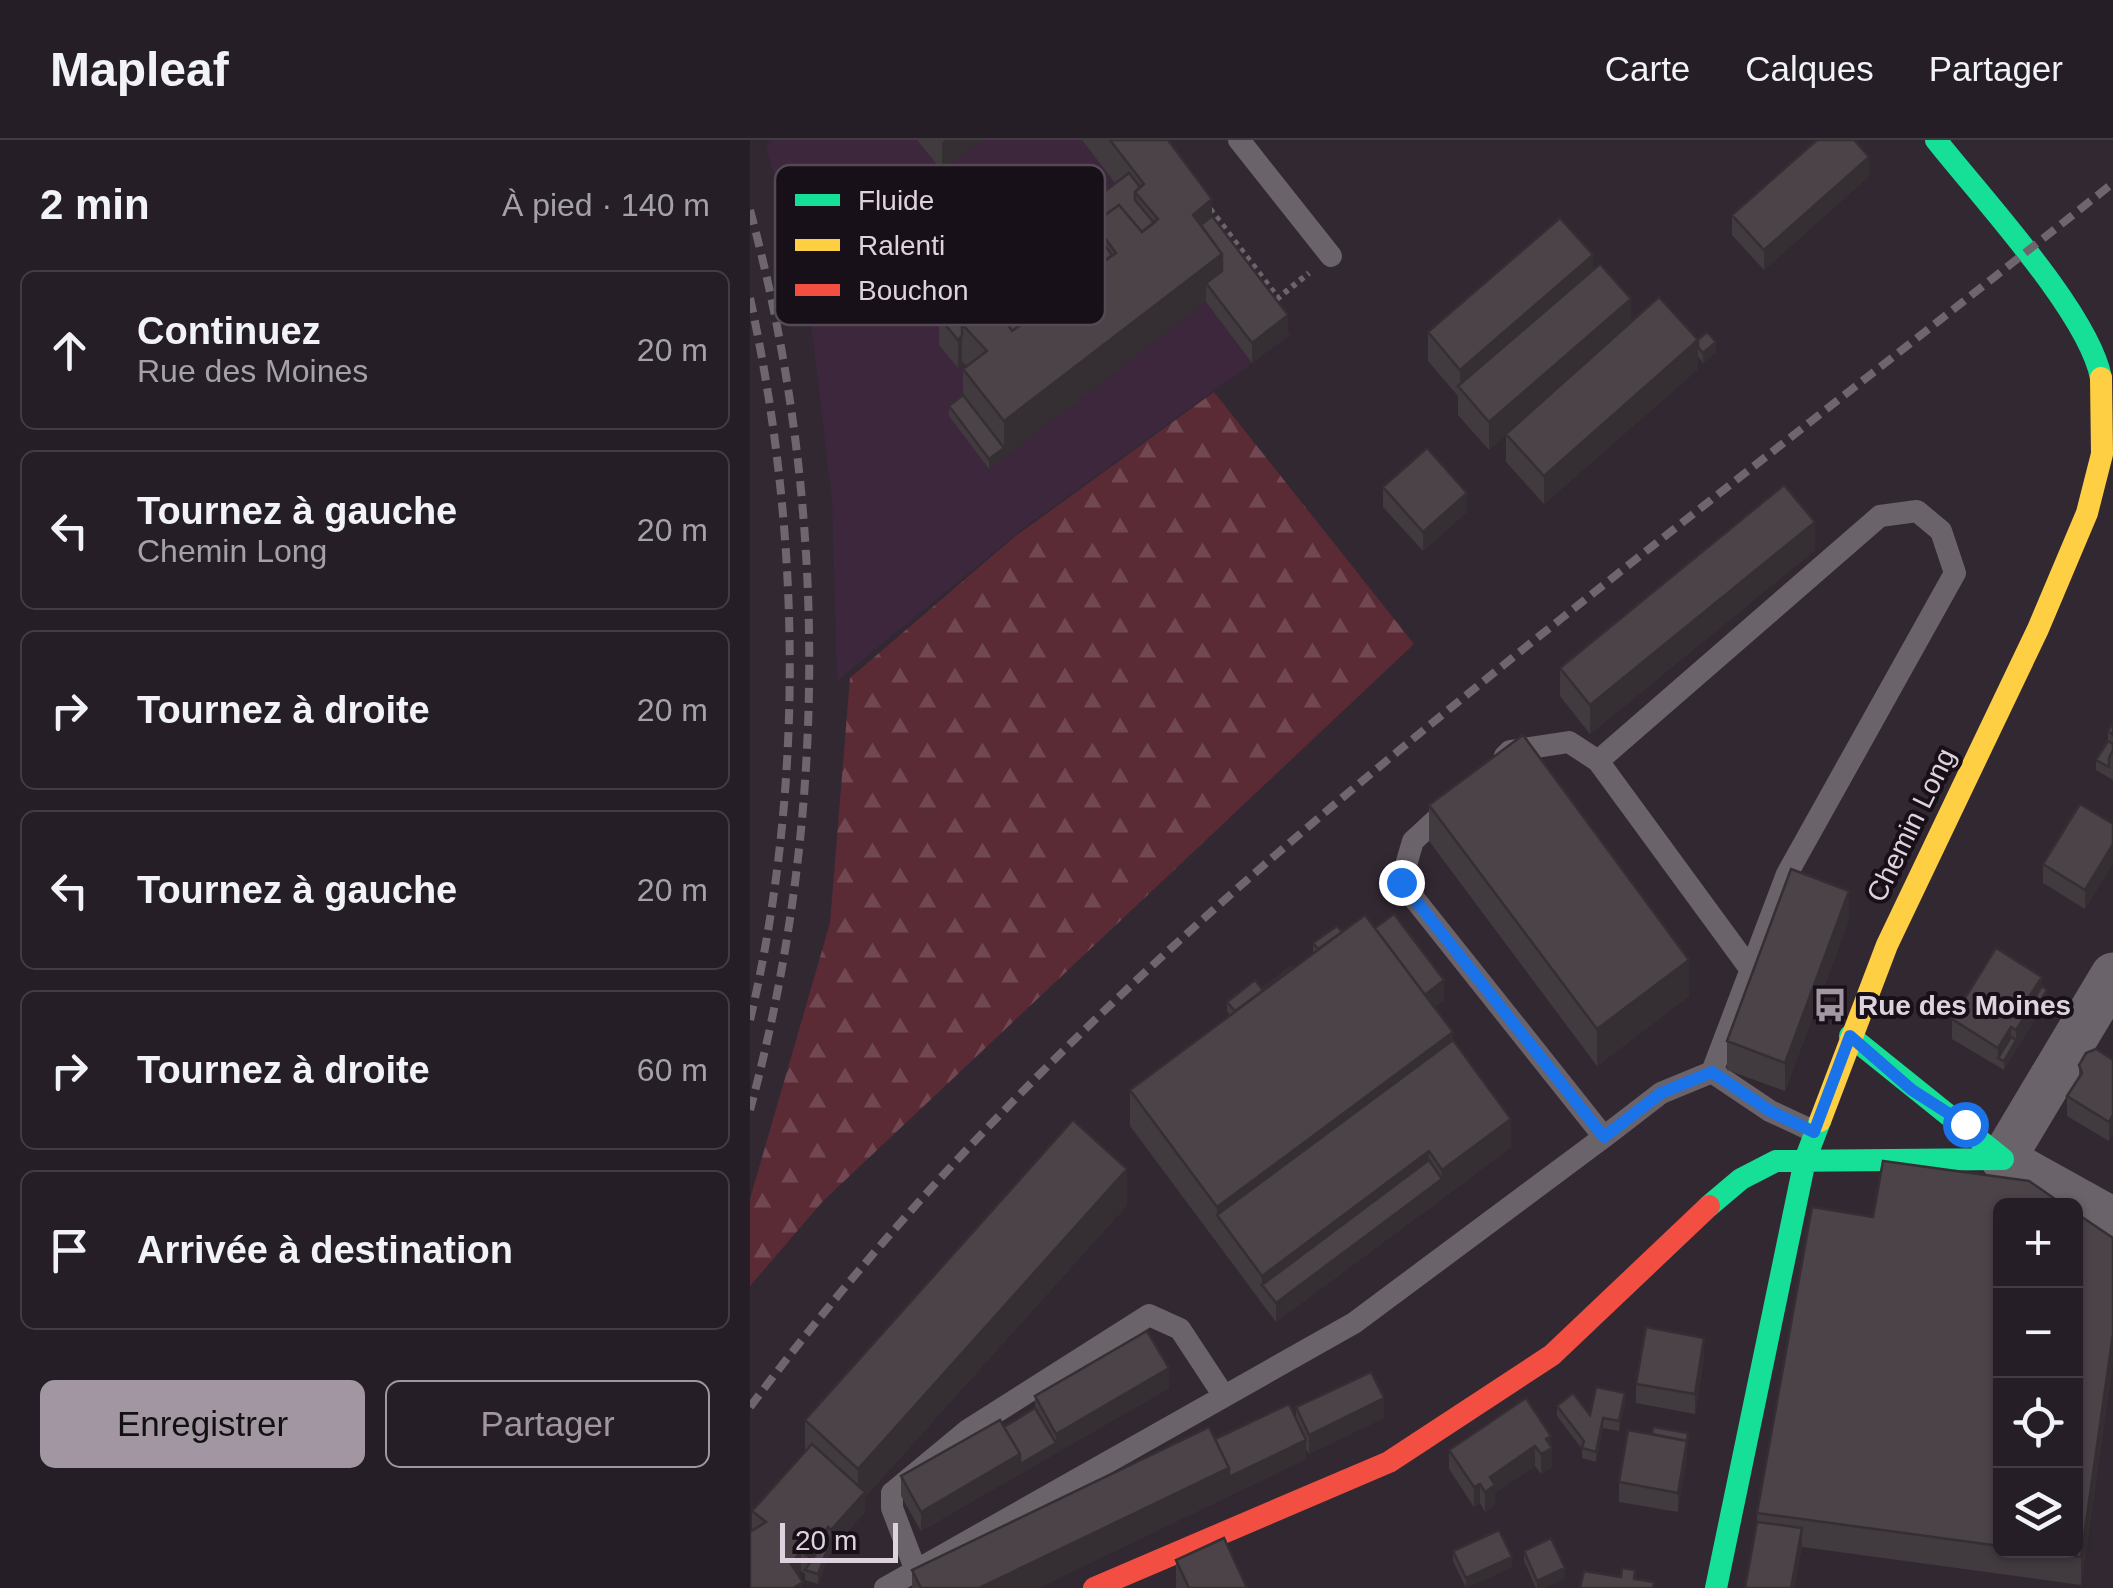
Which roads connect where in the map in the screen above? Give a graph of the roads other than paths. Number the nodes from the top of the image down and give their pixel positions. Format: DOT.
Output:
graph roads {
  1 [pos="1239,140"];
  2 [pos="1936,140"];
  3 [pos="1331,256"];
  4 [pos="1598,760"];
  5 [pos="1751,970"];
  6 [pos="2113,976"];
  7 [pos="1850,1036"];
  8 [pos="1712,1072"];
  9 [pos="1814,1132"];
  10 [pos="1604,1137"];
  11 [pos="2003,1159"];
  12 [pos="1805,1160"];
  13 [pos="2113,1220"];
  14 [pos="1224,1396"];
  15 [pos="916,1571"];
  16 [pos="885,1588"];
  17 [pos="1094,1588"];
  18 [pos="1716,1588"];
  1 -- 3 [label="lane"];
  2 -- 7 [label="street, Chemin Long"];
  4 -- 5 [label="lane"];
  4 -- 5 [label="lane"];
  4 -- 10 [label="lane"];
  5 -- 8 [label="lane"];
  6 -- 11 [label="street"];
  7 -- 9 [label="street, Chemin Long"];
  7 -- 11 [label="street"];
  8 -- 9 [label="lane"];
  8 -- 10 [label="lane"];
  9 -- 12 [label="street, Chemin Long"];
  10 -- 14 [label="lane"];
  11 -- 12 [label="street"];
  11 -- 13 [label="street"];
  12 -- 17 [label="street"];
  12 -- 18 [label="street, Chemin Long"];
  14 -- 15 [label="lane"];
  14 -- 15 [label="lane"];
  15 -- 16 [label="lane"];
}
